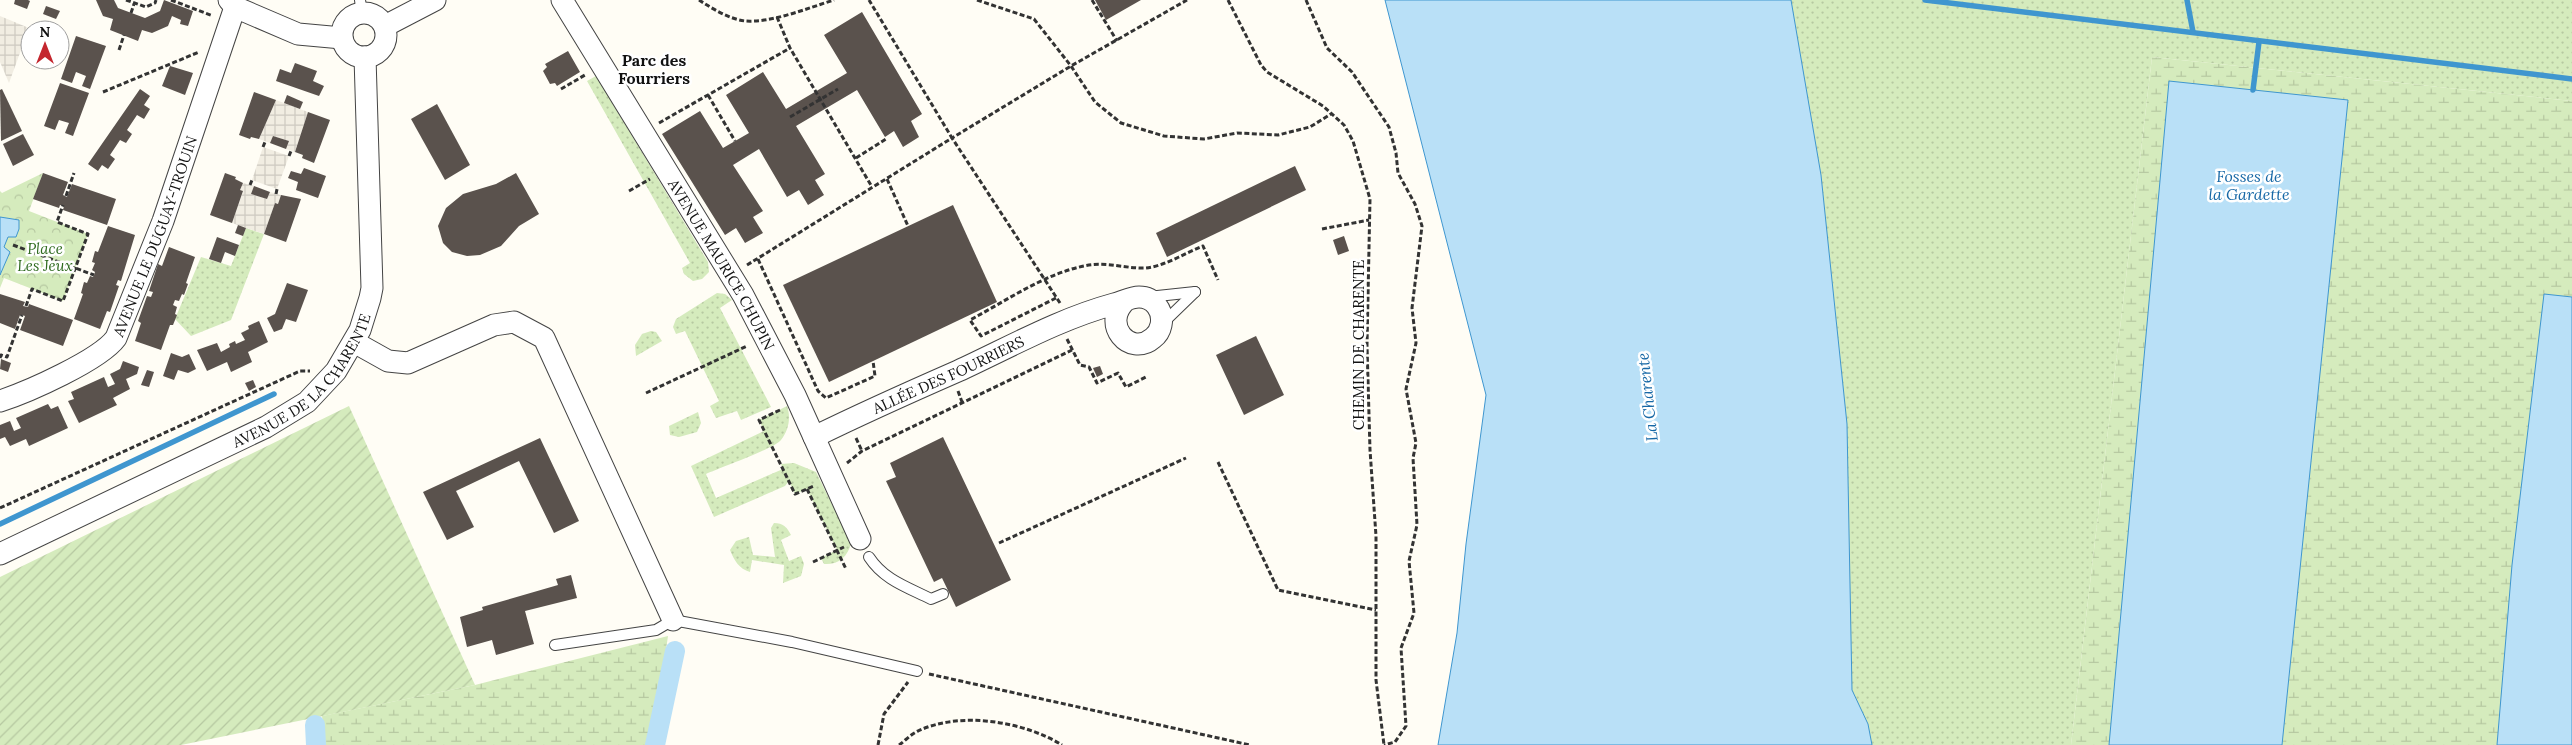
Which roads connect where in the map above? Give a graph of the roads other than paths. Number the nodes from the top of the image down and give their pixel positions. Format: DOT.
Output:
graph roads {
  1 [pos="436,0"];
  2 [pos="562,0"];
  3 [pos="361,6"];
  4 [pos="232,10"];
  5 [pos="385,26"];
  6 [pos="342,38"];
  7 [pos="365,57"];
  8 [pos="1135,299"];
  9 [pos="1071,318"];
  10 [pos="1162,324"];
  11 [pos="1119,333"];
  12 [pos="354,342"];
  13 [pos="0,401"];
  14 [pos="814,437"];
  15 [pos="865,548"];
  16 [pos="0,554"];
  17 [pos="944,594"];
  18 [pos="673,620"];
  19 [pos="555,645"];
  20 [pos="916,671"];
  1 -- 5 [label="street"];
  2 -- 14 [label="street, AVENUE MAURICE CHUPIN"];
  3 -- 5 [label="street"];
  3 -- 6 [label="street"];
  4 -- 6 [label="street"];
  4 -- 13 [label="street, AVENUE LE DUGUAY-TROUIN"];
  5 -- 7 [label="street"];
  6 -- 7 [label="street"];
  7 -- 12 [label="street, AVENUE DE LA CHARENTE"];
  8 -- 9 [label="street, ALLÉE DES FOURRIERS"];
  8 -- 10 [label="street"];
  8 -- 10 [label="lane"];
  8 -- 11 [label="street"];
  9 -- 11 [label="street"];
  9 -- 14 [label="street, ALLÉE DES FOURRIERS"];
  10 -- 11 [label="street"];
  12 -- 16 [label="street, AVENUE DE LA CHARENTE"];
  12 -- 18 [label="street"];
  14 -- 15 [label="street, AVENUE MAURICE CHUPIN"];
  15 -- 17 [label="lane"];
  18 -- 19 [label="lane"];
  18 -- 20 [label="lane"];
}
